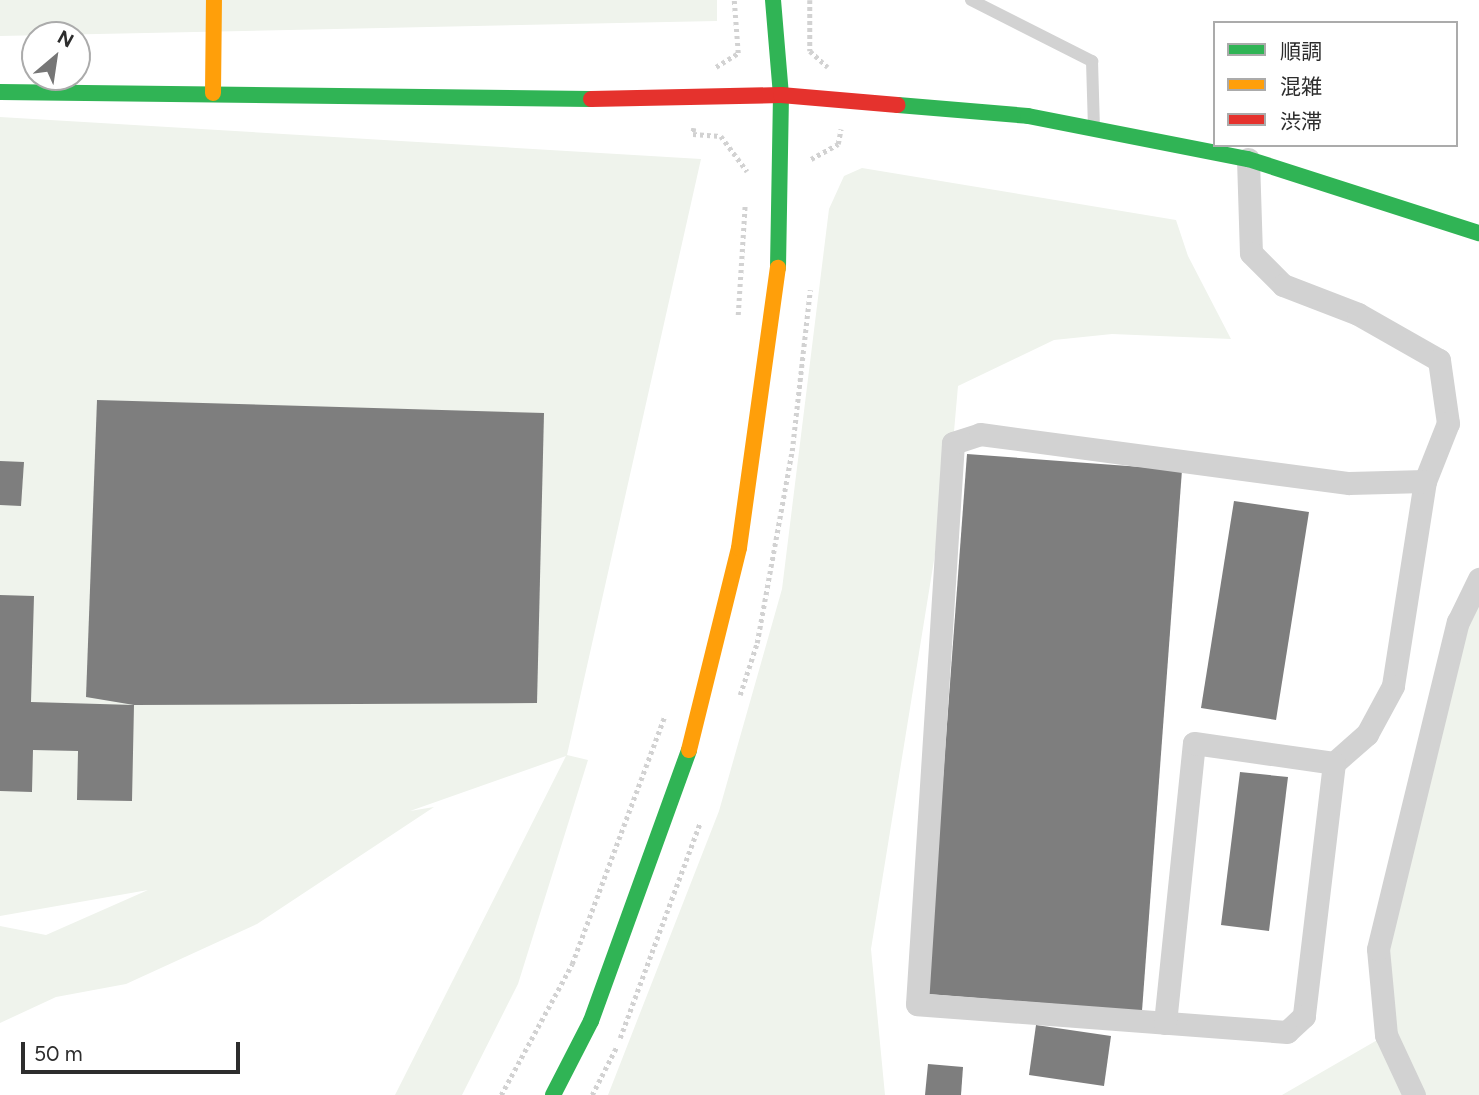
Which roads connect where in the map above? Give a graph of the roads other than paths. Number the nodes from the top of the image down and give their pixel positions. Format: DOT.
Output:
graph roads {
  1 [pos="214,0"];
  2 [pos="774,0"];
  3 [pos="971,0"];
  4 [pos="0,92"];
  5 [pos="213,93"];
  6 [pos="781,95"];
  7 [pos="1094,129"];
  8 [pos="1248,159"];
  9 [pos="1479,233"];
  10 [pos="1425,481"];
  11 [pos="1479,579"];
  12 [pos="1334,763"];
  13 [pos="1164,1023"];
  14 [pos="553,1095"];
  15 [pos="1414,1095"];
  1 -- 5 [label="street"];
  2 -- 6 [label="street"];
  3 -- 7 [label="lane"];
  4 -- 5 [label="street"];
  5 -- 6 [label="street"];
  6 -- 7 [label="street"];
  6 -- 14 [label="street"];
  7 -- 8 [label="street"];
  8 -- 9 [label="street"];
  8 -- 10 [label="street"];
  10 -- 12 [label="street"];
  10 -- 13 [label="street"];
  11 -- 15 [label="street"];
  12 -- 13 [label="street"];
  12 -- 13 [label="street"];
}
